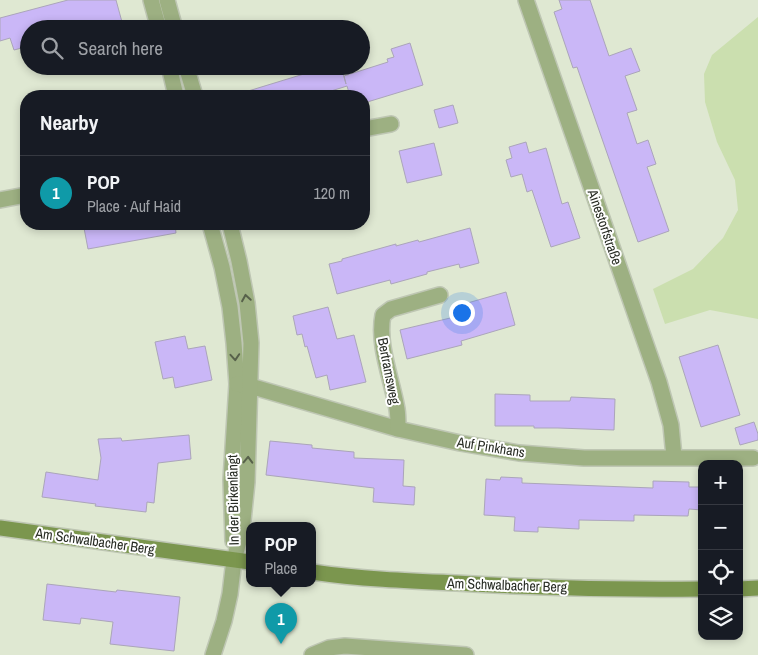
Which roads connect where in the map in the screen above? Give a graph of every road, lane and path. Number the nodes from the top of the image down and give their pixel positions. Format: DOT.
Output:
graph roads {
  1 [pos="151,0"];
  2 [pos="167,0"];
  3 [pos="526,0"];
  4 [pos="157,20"];
  5 [pos="173,20"];
  6 [pos="171,75"];
  7 [pos="189,75"];
  8 [pos="175,90"];
  9 [pos="193,90"];
  10 [pos="391,124"];
  11 [pos="370,128"];
  12 [pos="20,195"];
  13 [pos="0,200"];
  14 [pos="212,230"];
  15 [pos="232,230"];
  16 [pos="440,295"];
  17 [pos="244,385"];
  18 [pos="398,428"];
  19 [pos="674,457"];
  20 [pos="753,458"];
  21 [pos="0,528"];
  22 [pos="234,560"];
  23 [pos="246,562"];
  24 [pos="316,573"];
  25 [pos="758,588"];
  26 [pos="698,589"];
  27 [pos="743,589"];
  28 [pos="218,654"];
  29 [pos="312,655"];
  30 [pos="466,655"];
  1 -- 4 [label="street"];
  2 -- 5 [label="street"];
  3 -- 19 [label="street, Ainestorfstraße"];
  6 -- 8 [label="street"];
  7 -- 9 [label="street"];
  10 -- 11 [label="street"];
  12 -- 13 [label="street"];
  14 -- 17 [label="street, In der Birkenlängt, one-way"];
  17 -- 15 [label="street, In der Birkenlängt, one-way"];
  16 -- 18 [label="street, Bertramsweg"];
  17 -- 18 [label="street, Auf Pinkhans"];
  17 -- 22 [label="street, In der Birkenlängt"];
  18 -- 19 [label="street, Auf Pinkhans"];
  19 -- 20 [label="street, Auf Pinkhans"];
  21 -- 22 [label="main road, Am Schwalbacher Berg"];
  22 -- 23 [label="main road, Am Schwalbacher Berg"];
  22 -- 28 [label="street, In der Birkenlängt"];
  24 -- 26 [label="main road, Am Schwalbacher Berg"];
  25 -- 27 [label="main road"];
  29 -- 30 [label="street"];
}
